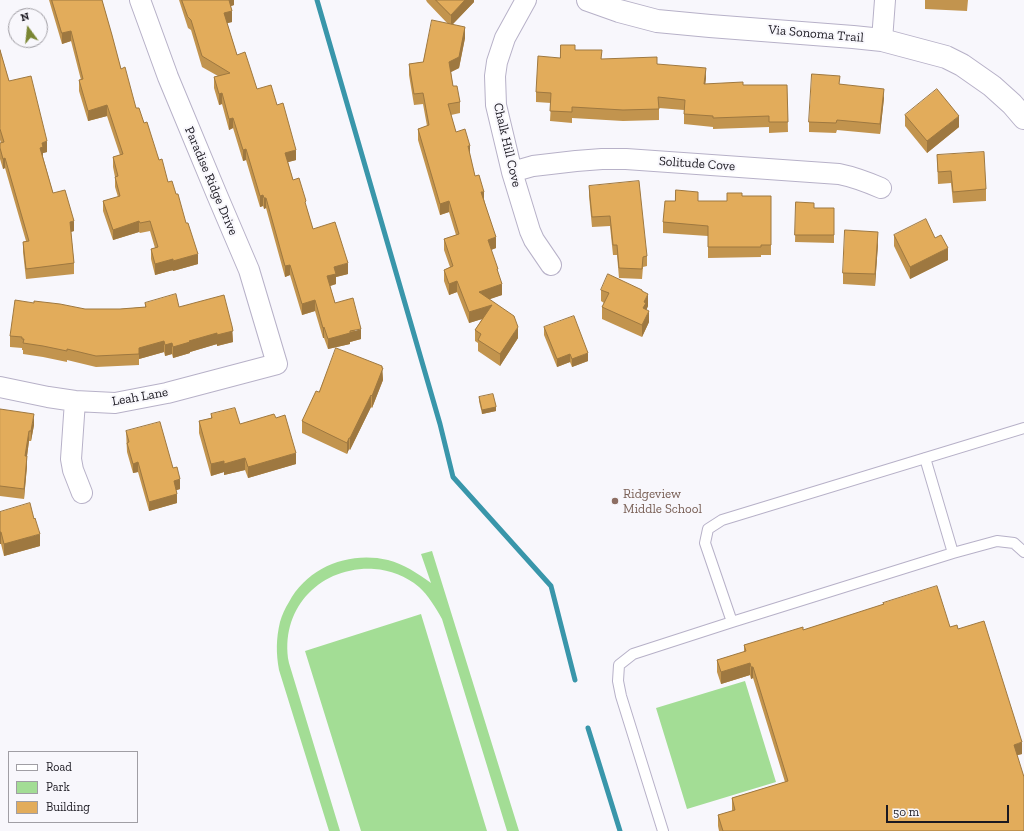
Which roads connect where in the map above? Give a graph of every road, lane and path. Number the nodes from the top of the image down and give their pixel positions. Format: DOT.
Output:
graph roads {
  1 [pos="140,0"];
  2 [pos="526,0"];
  3 [pos="588,0"];
  4 [pos="886,0"];
  5 [pos="882,40"];
  6 [pos="1024,118"];
  7 [pos="512,172"];
  8 [pos="881,188"];
  9 [pos="551,265"];
  10 [pos="277,364"];
  11 [pos="0,387"];
  12 [pos="75,400"];
  13 [pos="1024,428"];
  14 [pos="925,458"];
  15 [pos="82,493"];
  16 [pos="1024,552"];
  17 [pos="953,553"];
  18 [pos="732,622"];
  19 [pos="663,831"];
  1 -- 10 [label="street, Paradise Ridge Drive"];
  2 -- 7 [label="street, Chalk Hill Cove"];
  3 -- 5 [label="street, Via Sonoma Trail"];
  4 -- 5 [label="street"];
  5 -- 6 [label="street, Via Sonoma Trail"];
  7 -- 8 [label="street, Solitude Cove"];
  7 -- 9 [label="street, Chalk Hill Cove"];
  10 -- 12 [label="street, Leah Lane"];
  11 -- 12 [label="street, Leah Lane"];
  12 -- 15 [label="street"];
  13 -- 14 [label="lane"];
  14 -- 17 [label="lane"];
  14 -- 18 [label="lane"];
  16 -- 17 [label="lane"];
  17 -- 18 [label="lane"];
  18 -- 19 [label="lane"];
}
